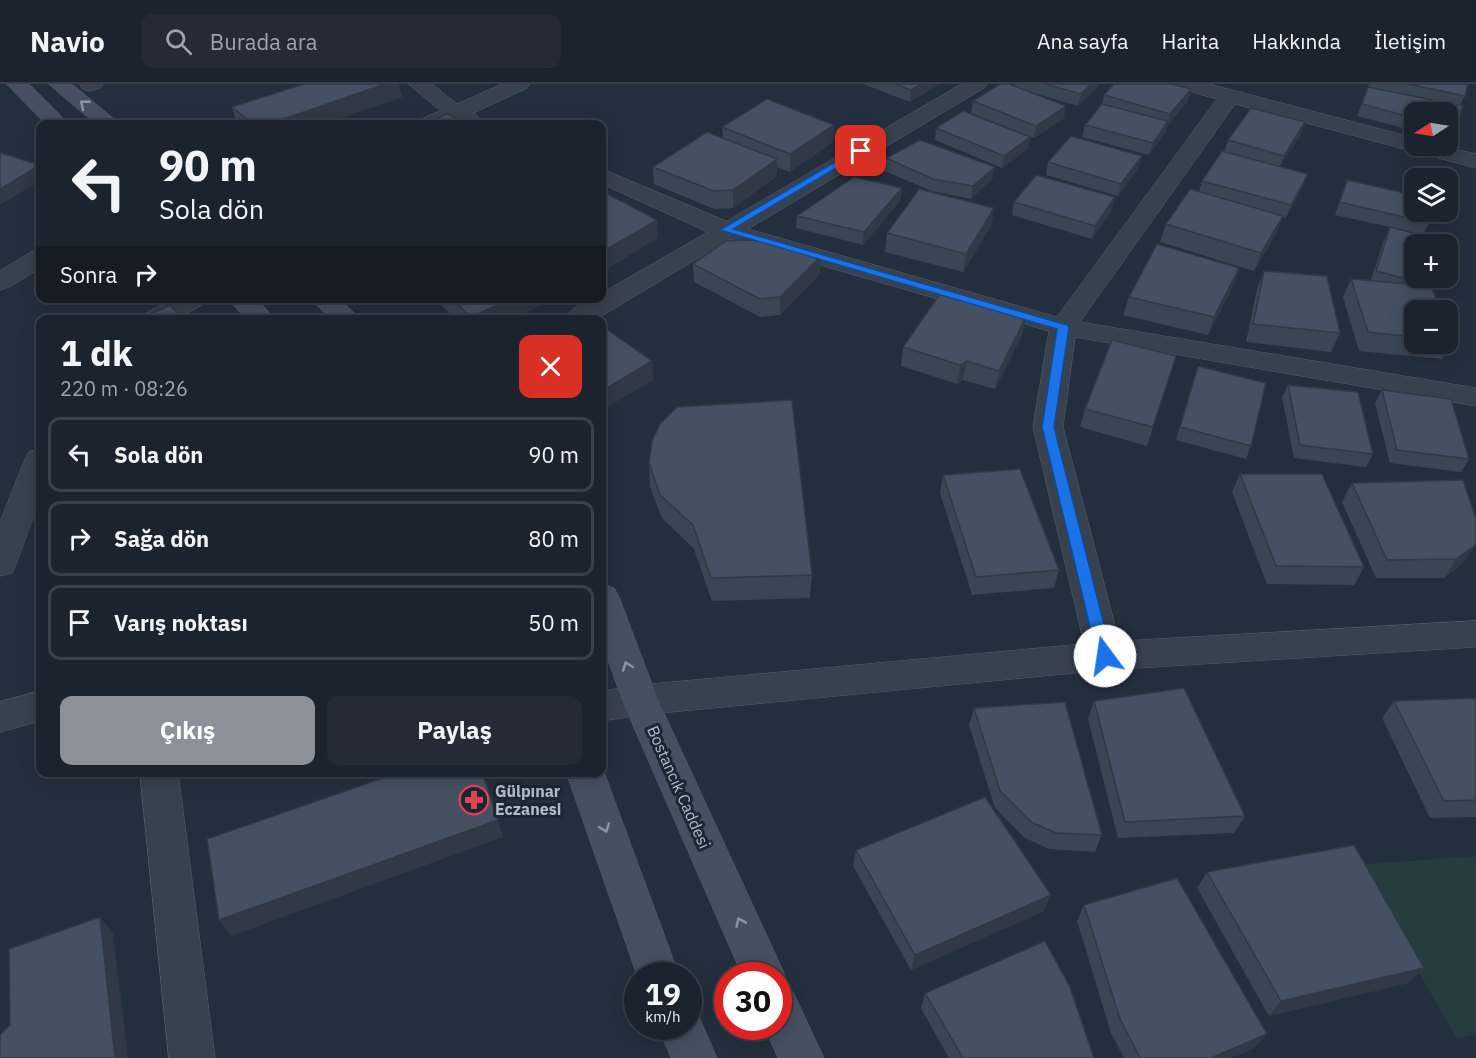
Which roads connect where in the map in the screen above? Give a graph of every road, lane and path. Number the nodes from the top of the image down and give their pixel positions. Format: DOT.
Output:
graph roads {
  1 [pos="59,84"];
  2 [pos="90,84"];
  3 [pos="419,84"];
  4 [pos="520,84"];
  5 [pos="977,84"];
  6 [pos="1185,84"];
  7 [pos="12,93"];
  8 [pos="1230,96"];
  9 [pos="455,113"];
  10 [pos="52,120"];
  11 [pos="104,120"];
  12 [pos="127,120"];
  13 [pos="438,120"];
  14 [pos="472,120"];
  15 [pos="36,122"];
  16 [pos="1404,142"];
  17 [pos="1457,156"];
  18 [pos="1476,161"];
  19 [pos="606,178"];
  20 [pos="725,230"];
  21 [pos="36,258"];
  22 [pos="5,274"];
  23 [pos="606,301"];
  24 [pos="186,303"];
  25 [pos="246,303"];
  26 [pos="329,303"];
  27 [pos="603,303"];
  28 [pos="163,315"];
  29 [pos="258,315"];
  30 [pos="342,315"];
  31 [pos="582,315"];
  32 [pos="1063,327"];
  33 [pos="1476,397"];
  34 [pos="36,470"];
  35 [pos="0,564"];
  36 [pos="606,608"];
  37 [pos="1476,634"];
  38 [pos="1105,656"];
  39 [pos="640,700"];
  40 [pos="606,705"];
  41 [pos="36,707"];
  42 [pos="0,717"];
  43 [pos="160,777"];
  44 [pos="587,777"];
  45 [pos="653,962"];
  46 [pos="758,962"];
  47 [pos="792,1038"];
  48 [pos="686,1040"];
  49 [pos="192,1058"];
  50 [pos="694,1058"];
  51 [pos="801,1058"];
  11 -- 1 [label="main road, one-way"];
  2 -- 12 [label="main road"];
  3 -- 9 [label="street"];
  4 -- 9 [label="street"];
  5 -- 20 [label="street"];
  6 -- 8 [label="street"];
  7 -- 10 [label="main road"];
  7 -- 15 [label="main road"];
  8 -- 16 [label="street"];
  8 -- 32 [label="street"];
  9 -- 13 [label="street"];
  9 -- 14 [label="street"];
  17 -- 18 [label="street"];
  19 -- 20 [label="street"];
  20 -- 23 [label="street"];
  20 -- 32 [label="street"];
  21 -- 22 [label="street"];
  24 -- 28 [label="street"];
  25 -- 29 [label="main road"];
  26 -- 30 [label="main road"];
  27 -- 31 [label="street"];
  32 -- 33 [label="street"];
  32 -- 38 [label="street"];
  34 -- 35 [label="street"];
  39 -- 36 [label="main road, Bostancık Caddesi, one-way"];
  37 -- 38 [label="street"];
  38 -- 39 [label="street"];
  39 -- 40 [label="street"];
  46 -- 39 [label="main road, Bostancık Caddesi, one-way"];
  41 -- 42 [label="street"];
  43 -- 49 [label="street"];
  44 -- 45 [label="main road, one-way"];
  47 -- 51 [label="main road"];
  48 -- 50 [label="main road"];
}
